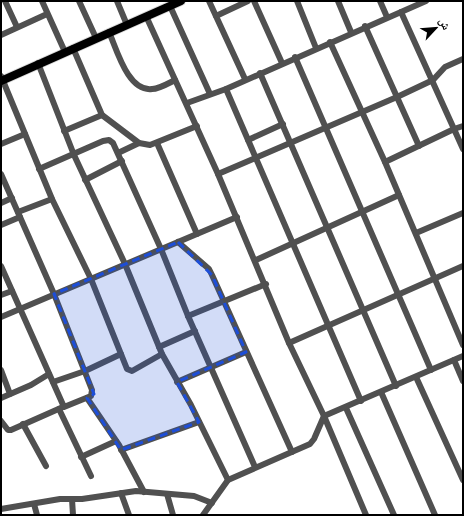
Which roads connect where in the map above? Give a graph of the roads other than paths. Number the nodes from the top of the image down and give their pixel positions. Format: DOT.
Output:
graph roads {
  1 [pos="5,1"];
  2 [pos="42,1"];
  3 [pos="78,1"];
  4 [pos="117,1"];
  5 [pos="181,1"];
  6 [pos="209,1"];
  7 [pos="248,1"];
  8 [pos="254,1"];
  9 [pos="297,1"];
  10 [pos="338,1"];
  11 [pos="380,1"];
  12 [pos="423,1"];
  13 [pos="170,6"];
  14 [pos="401,12"];
  15 [pos="47,14"];
  16 [pos="146,16"];
  17 [pos="216,16"];
  18 [pos="387,17"];
  19 [pos="127,24"];
  20 [pos="365,26"];
  21 [pos="17,28"];
  22 [pos="109,32"];
  23 [pos="351,32"];
  24 [pos="1,35"];
  25 [pos="96,38"];
  26 [pos="330,42"];
  27 [pos="73,48"];
  28 [pos="316,48"];
  29 [pos="65,52"];
  30 [pos="295,58"];
  31 [pos="463,59"];
  32 [pos="38,63"];
  33 [pos="282,63"];
  34 [pos="260,73"];
  35 [pos="2,79"];
  36 [pos="246,79"];
  37 [pos="176,80"];
  38 [pos="432,80"];
  39 [pos="226,89"];
  40 [pos="210,94"];
  41 [pos="397,97"];
  42 [pos="187,103"];
  43 [pos="361,112"];
  44 [pos="102,115"];
  45 [pos="283,124"];
  46 [pos="197,126"];
  47 [pos="463,126"];
  48 [pos="326,127"];
  49 [pos="454,129"];
  50 [pos="64,131"];
  51 [pos="25,134"];
  52 [pos="248,140"];
  53 [pos="291,142"];
  54 [pos="139,143"];
  55 [pos="157,143"];
  56 [pos="1,144"];
  57 [pos="419,146"];
  58 [pos="463,149"];
  59 [pos="118,153"];
  60 [pos="74,155"];
  61 [pos="256,158"];
  62 [pos="122,162"];
  63 [pos="385,162"];
  64 [pos="39,169"];
  65 [pos="1,174"];
  66 [pos="218,174"];
  67 [pos="85,180"];
  68 [pos="399,195"];
  69 [pos="12,198"];
  70 [pos="52,199"];
  71 [pos="1,203"];
  72 [pos="361,212"];
  73 [pos="463,213"];
  74 [pos="19,215"];
  75 [pos="237,216"];
  76 [pos="1,225"];
  77 [pos="328,227"];
  78 [pos="416,233"];
  79 [pos="197,234"];
  80 [pos="178,242"];
  81 [pos="292,243"];
  82 [pos="161,249"];
  83 [pos="256,260"];
  84 [pos="125,264"];
  85 [pos="1,266"];
  86 [pos="463,266"];
  87 [pos="435,278"];
  88 [pos="91,279"];
  89 [pos="266,284"];
  90 [pos="12,291"];
  91 [pos="54,294"];
  92 [pos="399,294"];
  93 [pos="1,296"];
  94 [pos="224,301"];
  95 [pos="20,308"];
  96 [pos="363,310"];
  97 [pos="1,316"];
  98 [pos="188,316"];
  99 [pos="327,326"];
  100 [pos="195,331"];
  101 [pos="289,343"];
  102 [pos="463,345"];
  103 [pos="159,347"];
  104 [pos="246,352"];
  105 [pos="121,354"];
  106 [pos="162,354"];
  107 [pos="463,356"];
  108 [pos="454,360"];
  109 [pos="211,367"];
  110 [pos="1,370"];
  111 [pos="431,370"];
  112 [pos="85,371"];
  113 [pos="49,374"];
  114 [pos="416,377"];
  115 [pos="463,381"];
  116 [pos="53,382"];
  117 [pos="177,382"];
  118 [pos="396,386"];
  119 [pos="381,392"];
  120 [pos="10,394"];
  121 [pos="1,398"];
  122 [pos="87,398"];
  123 [pos="361,401"];
  124 [pos="61,408"];
  125 [pos="346,408"];
  126 [pos="324,416"];
  127 [pos="1,421"];
  128 [pos="199,422"];
  129 [pos="24,424"];
  130 [pos="116,441"];
  131 [pos="121,450"];
  132 [pos="292,452"];
  133 [pos="82,457"];
  134 [pos="46,466"];
  135 [pos="255,467"];
  136 [pos="91,476"];
  137 [pos="228,480"];
  138 [pos="463,480"];
  139 [pos="144,492"];
  140 [pos="121,493"];
  141 [pos="167,494"];
  142 [pos="72,499"];
  143 [pos="34,504"];
  144 [pos="212,504"];
  145 [pos="1,510"];
  146 [pos="2,515"];
  147 [pos="37,515"];
  148 [pos="73,515"];
  149 [pos="129,515"];
  150 [pos="173,515"];
  151 [pos="203,515"];
  152 [pos="366,515"];
  153 [pos="394,515"];
  154 [pos="435,515"];
  1 -- 21 [label="street"];
  2 -- 15 [label="street"];
  3 -- 25 [label="street"];
  4 -- 19 [label="street"];
  5 -- 13 [label="main road"];
  6 -- 17 [label="street"];
  7 -- 17 [label="street"];
  8 -- 33 [label="street"];
  9 -- 28 [label="street"];
  10 -- 23 [label="street"];
  11 -- 18 [label="street"];
  12 -- 14 [label="street"];
  13 -- 16 [label="main road"];
  13 -- 40 [label="street"];
  14 -- 18 [label="street"];
  14 -- 38 [label="street"];
  15 -- 21 [label="street"];
  15 -- 29 [label="street"];
  16 -- 19 [label="main road"];
  16 -- 37 [label="street"];
  17 -- 36 [label="street"];
  18 -- 20 [label="street"];
  19 -- 22 [label="main road"];
  20 -- 23 [label="street"];
  20 -- 41 [label="street"];
  21 -- 24 [label="street"];
  22 -- 25 [label="main road"];
  22 -- 37 [label="street"];
  23 -- 26 [label="street"];
  25 -- 27 [label="main road"];
  26 -- 28 [label="street"];
  26 -- 43 [label="street"];
  27 -- 29 [label="main road"];
  27 -- 44 [label="street"];
  28 -- 30 [label="street"];
  29 -- 32 [label="main road"];
  30 -- 33 [label="street"];
  30 -- 48 [label="street"];
  31 -- 38 [label="street"];
  32 -- 35 [label="main road"];
  32 -- 50 [label="street"];
  33 -- 34 [label="street"];
  34 -- 36 [label="street"];
  34 -- 45 [label="street"];
  35 -- 51 [label="street"];
  36 -- 39 [label="street"];
  37 -- 42 [label="street"];
  38 -- 41 [label="street"];
  38 -- 49 [label="street"];
  39 -- 40 [label="street"];
  39 -- 52 [label="street"];
  40 -- 42 [label="street"];
  41 -- 43 [label="street"];
  41 -- 57 [label="street"];
  42 -- 46 [label="street"];
  43 -- 48 [label="street"];
  43 -- 63 [label="street"];
  44 -- 50 [label="street"];
  44 -- 54 [label="street"];
  45 -- 52 [label="street"];
  45 -- 53 [label="street"];
  46 -- 55 [label="street"];
  46 -- 66 [label="street"];
  47 -- 49 [label="street"];
  48 -- 53 [label="street"];
  48 -- 72 [label="street"];
  49 -- 57 [label="street"];
  49 -- 58 [label="street"];
  50 -- 60 [label="street"];
  51 -- 56 [label="street"];
  51 -- 64 [label="street"];
  52 -- 61 [label="street"];
  53 -- 61 [label="street"];
  53 -- 77 [label="street"];
  54 -- 55 [label="street"];
  54 -- 59 [label="street"];
  55 -- 79 [label="street"];
  57 -- 63 [label="street"];
  59 -- 60 [label="street"];
  59 -- 62 [label="street"];
  60 -- 64 [label="street"];
  60 -- 67 [label="street"];
  61 -- 66 [label="street"];
  61 -- 81 [label="street"];
  62 -- 67 [label="street"];
  62 -- 82 [label="street"];
  63 -- 68 [label="street"];
  64 -- 70 [label="street"];
  65 -- 69 [label="street"];
  66 -- 75 [label="street"];
  67 -- 84 [label="street"];
  68 -- 72 [label="street"];
  68 -- 78 [label="street"];
  69 -- 71 [label="street"];
  69 -- 74 [label="street"];
  70 -- 74 [label="street"];
  70 -- 88 [label="street"];
  72 -- 77 [label="street"];
  72 -- 92 [label="street"];
  73 -- 78 [label="street"];
  74 -- 76 [label="street"];
  74 -- 91 [label="street"];
  75 -- 79 [label="street"];
  75 -- 83 [label="street"];
  77 -- 81 [label="street"];
  77 -- 96 [label="street"];
  78 -- 87 [label="street"];
  79 -- 80 [label="street"];
  80 -- 82 [label="street"];
  80 -- 94 [label="street"];
  81 -- 83 [label="street"];
  81 -- 99 [label="street"];
  82 -- 84 [label="street"];
  82 -- 98 [label="street"];
  83 -- 89 [label="street"];
  84 -- 88 [label="street"];
  84 -- 103 [label="street"];
  85 -- 90 [label="street"];
  86 -- 87 [label="street"];
  87 -- 92 [label="street"];
  87 -- 102 [label="street"];
  88 -- 91 [label="street"];
  88 -- 105 [label="street"];
  89 -- 94 [label="street"];
  89 -- 101 [label="street"];
  90 -- 93 [label="street"];
  90 -- 95 [label="street"];
  91 -- 95 [label="street"];
  91 -- 112 [label="street"];
  92 -- 96 [label="street"];
  92 -- 111 [label="street"];
  94 -- 98 [label="street"];
  94 -- 104 [label="street"];
  95 -- 97 [label="street"];
  95 -- 113 [label="street"];
  96 -- 99 [label="street"];
  96 -- 118 [label="street"];
  98 -- 100 [label="street"];
  99 -- 101 [label="street"];
  99 -- 123 [label="street"];
  100 -- 103 [label="street"];
  100 -- 109 [label="street"];
  101 -- 126 [label="street"];
  103 -- 106 [label="street"];
  104 -- 109 [label="street"];
  104 -- 132 [label="street"];
  105 -- 106 [label="street"];
  105 -- 112 [label="street"];
  106 -- 117 [label="street"];
  107 -- 108 [label="street"];
  108 -- 111 [label="street"];
  108 -- 115 [label="street"];
  109 -- 117 [label="street"];
  109 -- 135 [label="street"];
  110 -- 120 [label="street"];
  111 -- 114 [label="street"];
  112 -- 116 [label="street"];
  112 -- 122 [label="street"];
  113 -- 116 [label="street"];
  113 -- 120 [label="street"];
  114 -- 118 [label="street"];
  114 -- 138 [label="street"];
  116 -- 124 [label="street"];
  117 -- 128 [label="street"];
  118 -- 119 [label="street"];
  119 -- 123 [label="street"];
  119 -- 154 [label="street"];
  120 -- 121 [label="street"];
  122 -- 124 [label="street"];
  122 -- 130 [label="street"];
  123 -- 125 [label="street"];
  124 -- 129 [label="street"];
  124 -- 133 [label="street"];
  125 -- 126 [label="street"];
  125 -- 153 [label="street"];
  126 -- 132 [label="street"];
  126 -- 152 [label="street"];
  127 -- 129 [label="street"];
  128 -- 131 [label="street"];
  128 -- 137 [label="street"];
  129 -- 134 [label="street"];
  130 -- 131 [label="street"];
  130 -- 133 [label="street"];
  131 -- 139 [label="street"];
  132 -- 135 [label="street"];
  133 -- 136 [label="street"];
  135 -- 137 [label="street"];
  137 -- 144 [label="street"];
  139 -- 140 [label="street"];
  139 -- 141 [label="street"];
  140 -- 142 [label="street"];
  140 -- 149 [label="street"];
  141 -- 144 [label="street"];
  141 -- 150 [label="street"];
  142 -- 143 [label="street"];
  142 -- 148 [label="street"];
  143 -- 145 [label="street"];
  143 -- 147 [label="street"];
  144 -- 151 [label="street"];
  145 -- 146 [label="street"];
}
